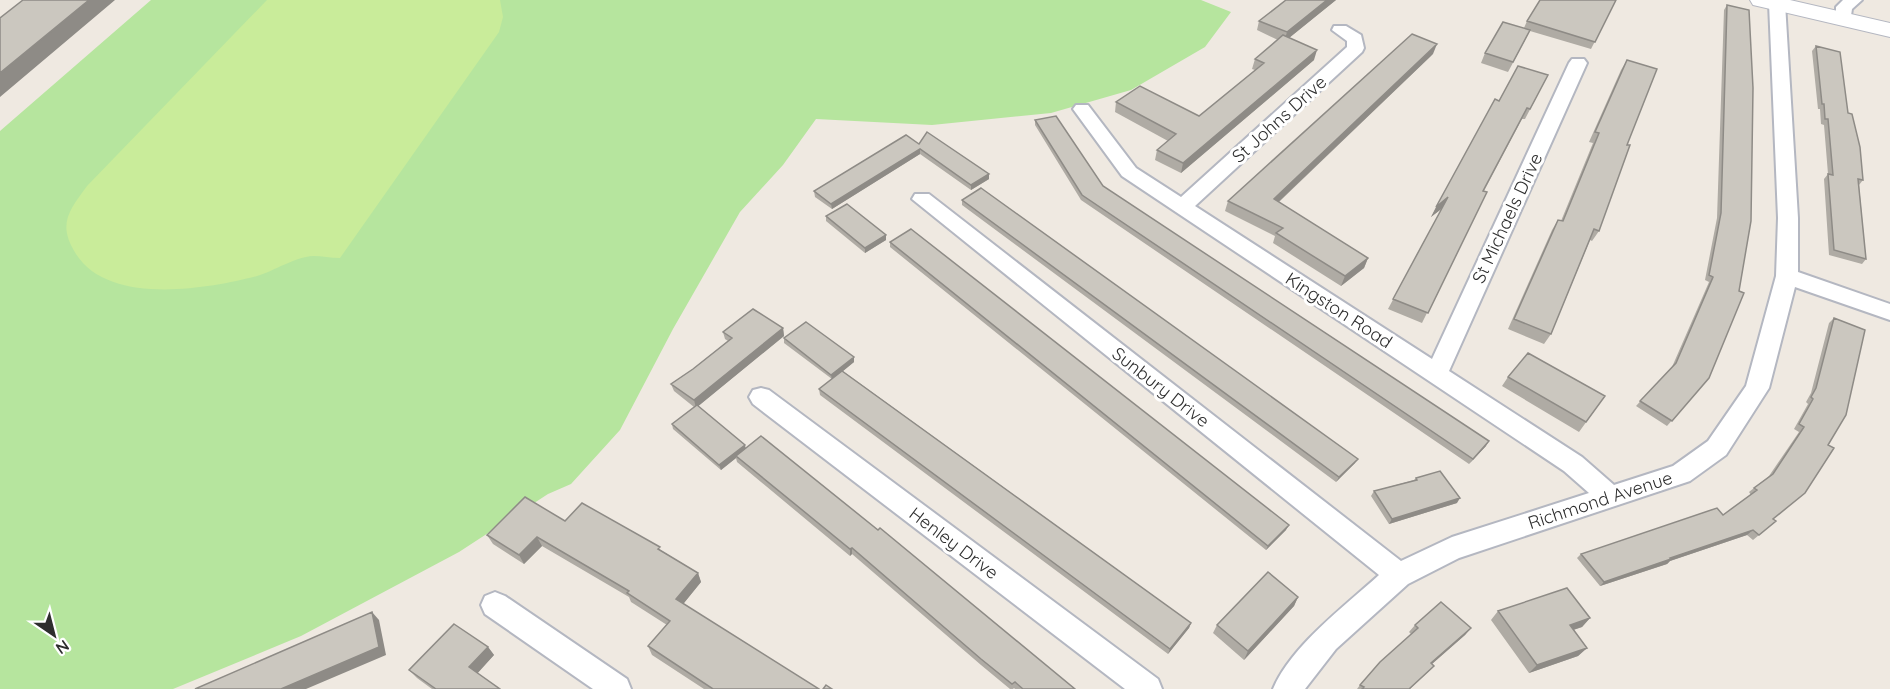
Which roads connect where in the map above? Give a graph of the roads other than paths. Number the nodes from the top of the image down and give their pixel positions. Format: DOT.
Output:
graph roads {
  1 [pos="1769,2"];
  2 [pos="1849,9"];
  3 [pos="1340,30"];
  4 [pos="1890,30"];
  5 [pos="1578,63"];
  6 [pos="1082,109"];
  7 [pos="922,199"];
  8 [pos="1182,207"];
  9 [pos="1787,276"];
  10 [pos="1890,312"];
  11 [pos="1437,373"];
  12 [pos="761,397"];
  13 [pos="1609,496"];
  14 [pos="1400,575"];
  15 [pos="495,605"];
  16 [pos="617,689"];
  17 [pos="1148,689"];
  18 [pos="1287,689"];
  1 -- 2 [label="street"];
  1 -- 9 [label="street, Richmond Avenue"];
  2 -- 4 [label="street"];
  3 -- 8 [label="street, St Johns Drive"];
  5 -- 11 [label="street, St Michaels Drive"];
  6 -- 8 [label="street, Kingston Road"];
  7 -- 14 [label="street, Sunbury Drive"];
  8 -- 11 [label="street, Kingston Road"];
  9 -- 10 [label="street"];
  9 -- 13 [label="street, Richmond Avenue"];
  11 -- 13 [label="street, Kingston Road"];
  12 -- 17 [label="street, Henley Drive"];
  13 -- 14 [label="street, Richmond Avenue"];
  14 -- 18 [label="street, Richmond Avenue"];
  15 -- 16 [label="street"];
}
